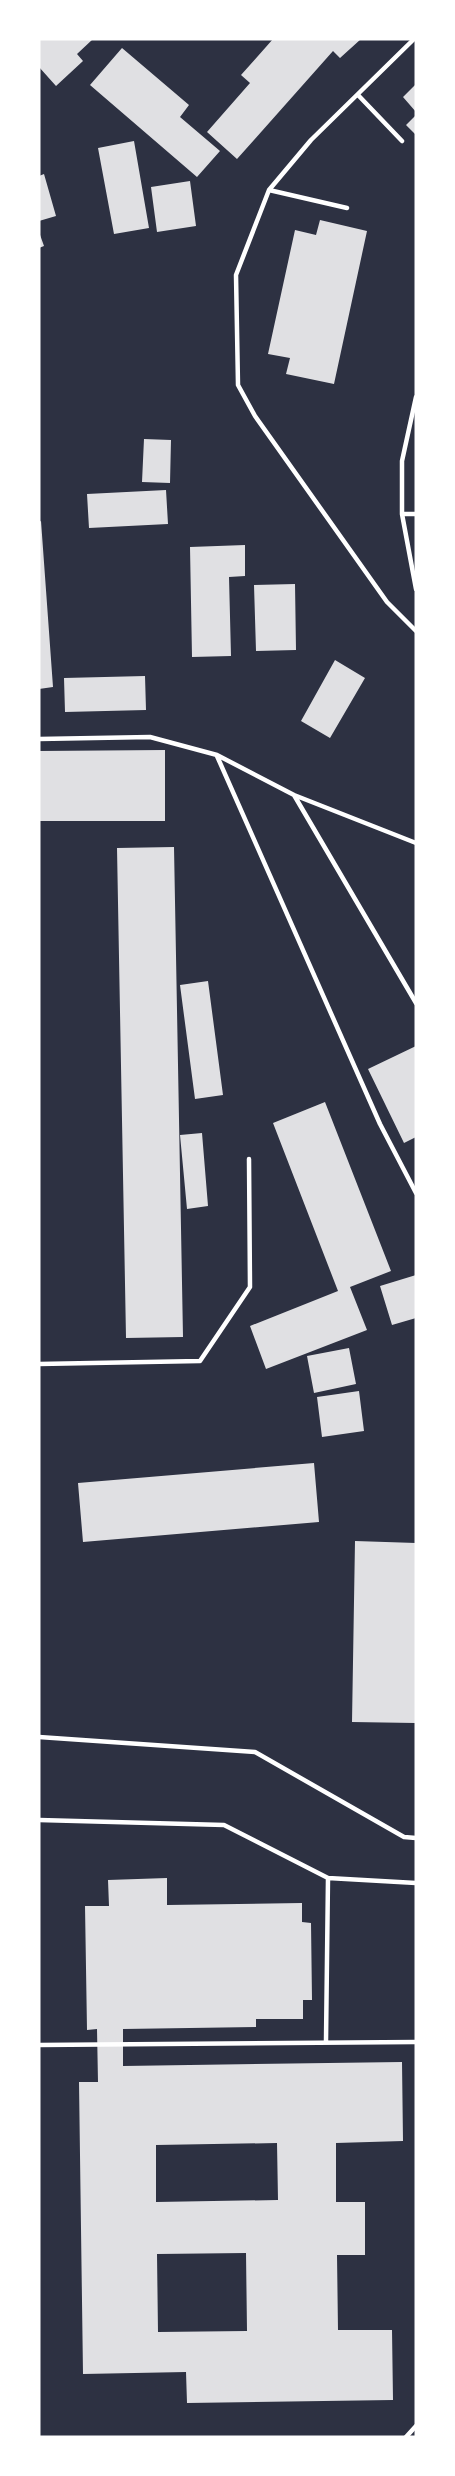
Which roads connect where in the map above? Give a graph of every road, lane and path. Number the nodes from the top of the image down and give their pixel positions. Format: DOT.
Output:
graph roads {
  1 [pos="414,39"];
  2 [pos="358,95"];
  3 [pos="402,141"];
  4 [pos="269,190"];
  5 [pos="347,208"];
  6 [pos="416,397"];
  7 [pos="402,514"];
  8 [pos="416,514"];
  9 [pos="416,589"];
  10 [pos="416,631"];
  11 [pos="39,739"];
  12 [pos="217,755"];
  13 [pos="294,795"];
  14 [pos="416,843"];
  15 [pos="416,1003"];
  16 [pos="249,1159"];
  17 [pos="416,1193"];
  18 [pos="39,1364"];
  19 [pos="39,1737"];
  20 [pos="39,1820"];
  21 [pos="416,1838"];
  22 [pos="328,1878"];
  23 [pos="416,1883"];
  24 [pos="326,2041"];
  25 [pos="416,2042"];
  26 [pos="39,2045"];
  27 [pos="416,2426"];
  28 [pos="406,2437"];
  1 -- 2 [label="lane"];
  2 -- 3 [label="lane"];
  2 -- 4 [label="lane"];
  4 -- 5 [label="lane"];
  4 -- 10 [label="lane"];
  6 -- 7 [label="lane"];
  7 -- 8 [label="lane"];
  7 -- 9 [label="lane"];
  11 -- 12 [label="lane"];
  12 -- 13 [label="lane"];
  12 -- 17 [label="lane"];
  13 -- 14 [label="lane"];
  13 -- 15 [label="lane"];
  16 -- 18 [label="lane"];
  19 -- 21 [label="lane"];
  20 -- 22 [label="lane"];
  22 -- 23 [label="lane"];
  22 -- 24 [label="lane"];
  24 -- 25 [label="lane"];
  24 -- 26 [label="lane"];
  27 -- 28 [label="lane"];
}
